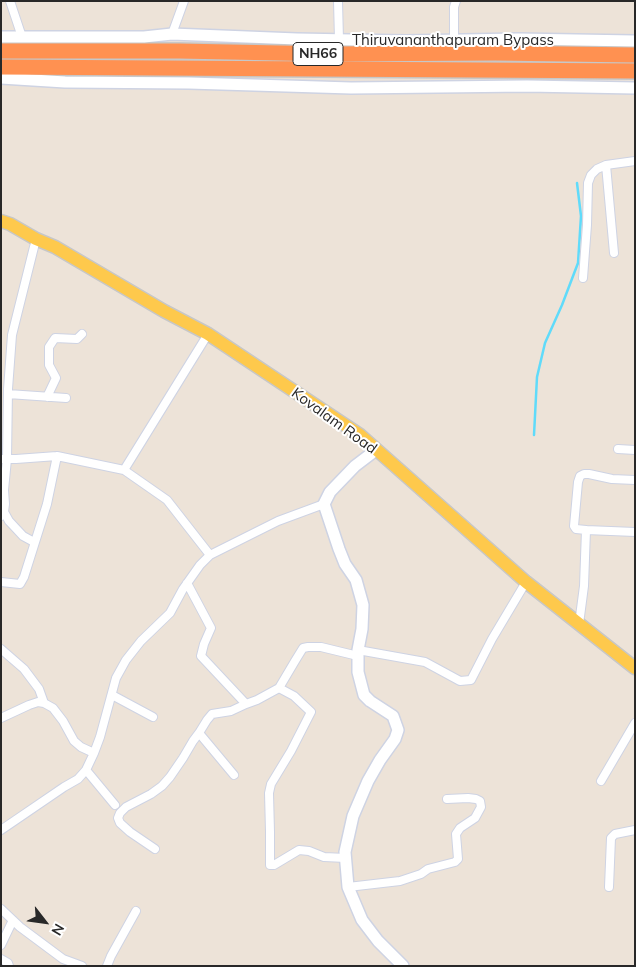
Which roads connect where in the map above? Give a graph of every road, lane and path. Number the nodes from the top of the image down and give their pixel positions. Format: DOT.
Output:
graph roads {
  1 [pos="10,1"];
  2 [pos="184,1"];
  3 [pos="338,1"];
  4 [pos="456,1"];
  5 [pos="172,34"];
  6 [pos="1,37"];
  7 [pos="22,37"];
  8 [pos="339,40"];
  9 [pos="454,40"];
  10 [pos="635,41"];
  11 [pos="1,51"];
  12 [pos="635,55"];
  13 [pos="1,67"];
  14 [pos="635,72"];
  15 [pos="1,78"];
  16 [pos="635,88"];
  17 [pos="635,161"];
  18 [pos="606,165"];
  19 [pos="1,221"];
  20 [pos="36,239"];
  21 [pos="614,253"];
  22 [pos="583,278"];
  23 [pos="82,334"];
  24 [pos="208,334"];
  25 [pos="8,394"];
  26 [pos="47,396"];
  27 [pos="66,398"];
  28 [pos="618,449"];
  29 [pos="376,450"];
  30 [pos="635,450"];
  31 [pos="57,456"];
  32 [pos="4,459"];
  33 [pos="124,470"];
  34 [pos="635,480"];
  35 [pos="324,504"];
  36 [pos="3,514"];
  37 [pos="586,530"];
  38 [pos="635,532"];
  39 [pos="34,542"];
  40 [pos="210,555"];
  41 [pos="1,582"];
  42 [pos="526,582"];
  43 [pos="187,583"];
  44 [pos="579,624"];
  45 [pos="1,650"];
  46 [pos="358,653"];
  47 [pos="635,668"];
  48 [pos="279,688"];
  49 [pos="112,695"];
  50 [pos="44,702"];
  51 [pos="246,704"];
  52 [pos="153,717"];
  53 [pos="1,718"];
  54 [pos="635,723"];
  55 [pos="200,733"];
  56 [pos="94,753"];
  57 [pos="86,770"];
  58 [pos="234,774"];
  59 [pos="601,781"];
  60 [pos="447,799"];
  61 [pos="115,805"];
  62 [pos="1,830"];
  63 [pos="635,830"];
  64 [pos="155,848"];
  65 [pos="346,858"];
  66 [pos="348,887"];
  67 [pos="609,887"];
  68 [pos="1,909"];
  69 [pos="136,911"];
  70 [pos="13,920"];
  71 [pos="1,945"];
  72 [pos="1,959"];
  73 [pos="9,966"];
  74 [pos="82,966"];
  75 [pos="107,966"];
  76 [pos="403,966"];
  1 -- 7 [label="street"];
  2 -- 5 [label="street"];
  3 -- 8 [label="street"];
  4 -- 9 [label="street"];
  5 -- 7 [label="street, Thiruvananthapuram Bypass"];
  5 -- 8 [label="street, Thiruvananthapuram Bypass"];
  6 -- 7 [label="street, Thiruvananthapuram Bypass"];
  8 -- 9 [label="street, Thiruvananthapuram Bypass"];
  9 -- 10 [label="street, Thiruvananthapuram Bypass"];
  11 -- 12 [label="highway, Thiruvananthapuram Bypass / NH66"];
  13 -- 14 [label="highway, Thiruvananthapuram Bypass / NH66"];
  15 -- 16 [label="street"];
  17 -- 18 [label="street"];
  18 -- 21 [label="street"];
  18 -- 22 [label="street"];
  19 -- 20 [label="main road, Kovalam Road"];
  20 -- 24 [label="main road, Kovalam Road"];
  20 -- 25 [label="street"];
  23 -- 26 [label="street"];
  24 -- 29 [label="main road, Kovalam Road"];
  24 -- 33 [label="street"];
  25 -- 26 [label="street"];
  25 -- 32 [label="street"];
  26 -- 27 [label="street"];
  28 -- 30 [label="street"];
  29 -- 35 [label="street"];
  29 -- 42 [label="main road, Kovalam Road"];
  31 -- 32 [label="street"];
  31 -- 33 [label="street"];
  31 -- 39 [label="street"];
  32 -- 36 [label="street"];
  33 -- 40 [label="street"];
  34 -- 37 [label="street"];
  35 -- 40 [label="street"];
  35 -- 46 [label="street"];
  36 -- 39 [label="street"];
  37 -- 38 [label="street"];
  37 -- 44 [label="street"];
  39 -- 41 [label="street"];
  40 -- 43 [label="street"];
  42 -- 44 [label="main road, Kovalam Road"];
  42 -- 46 [label="street"];
  43 -- 49 [label="street"];
  43 -- 51 [label="street"];
  44 -- 47 [label="main road, Kovalam Road"];
  45 -- 50 [label="street"];
  46 -- 48 [label="street"];
  46 -- 65 [label="street"];
  48 -- 51 [label="street"];
  48 -- 65 [label="street"];
  49 -- 52 [label="street"];
  49 -- 56 [label="street"];
  50 -- 53 [label="street"];
  50 -- 56 [label="street"];
  51 -- 55 [label="street"];
  54 -- 59 [label="street"];
  55 -- 58 [label="street"];
  55 -- 64 [label="street"];
  56 -- 57 [label="street"];
  57 -- 61 [label="street"];
  57 -- 62 [label="street"];
  60 -- 66 [label="street"];
  63 -- 67 [label="street"];
  65 -- 66 [label="street"];
  66 -- 76 [label="street"];
  68 -- 70 [label="street"];
  69 -- 75 [label="street"];
  70 -- 71 [label="street"];
  70 -- 74 [label="street"];
  72 -- 73 [label="street"];
}
